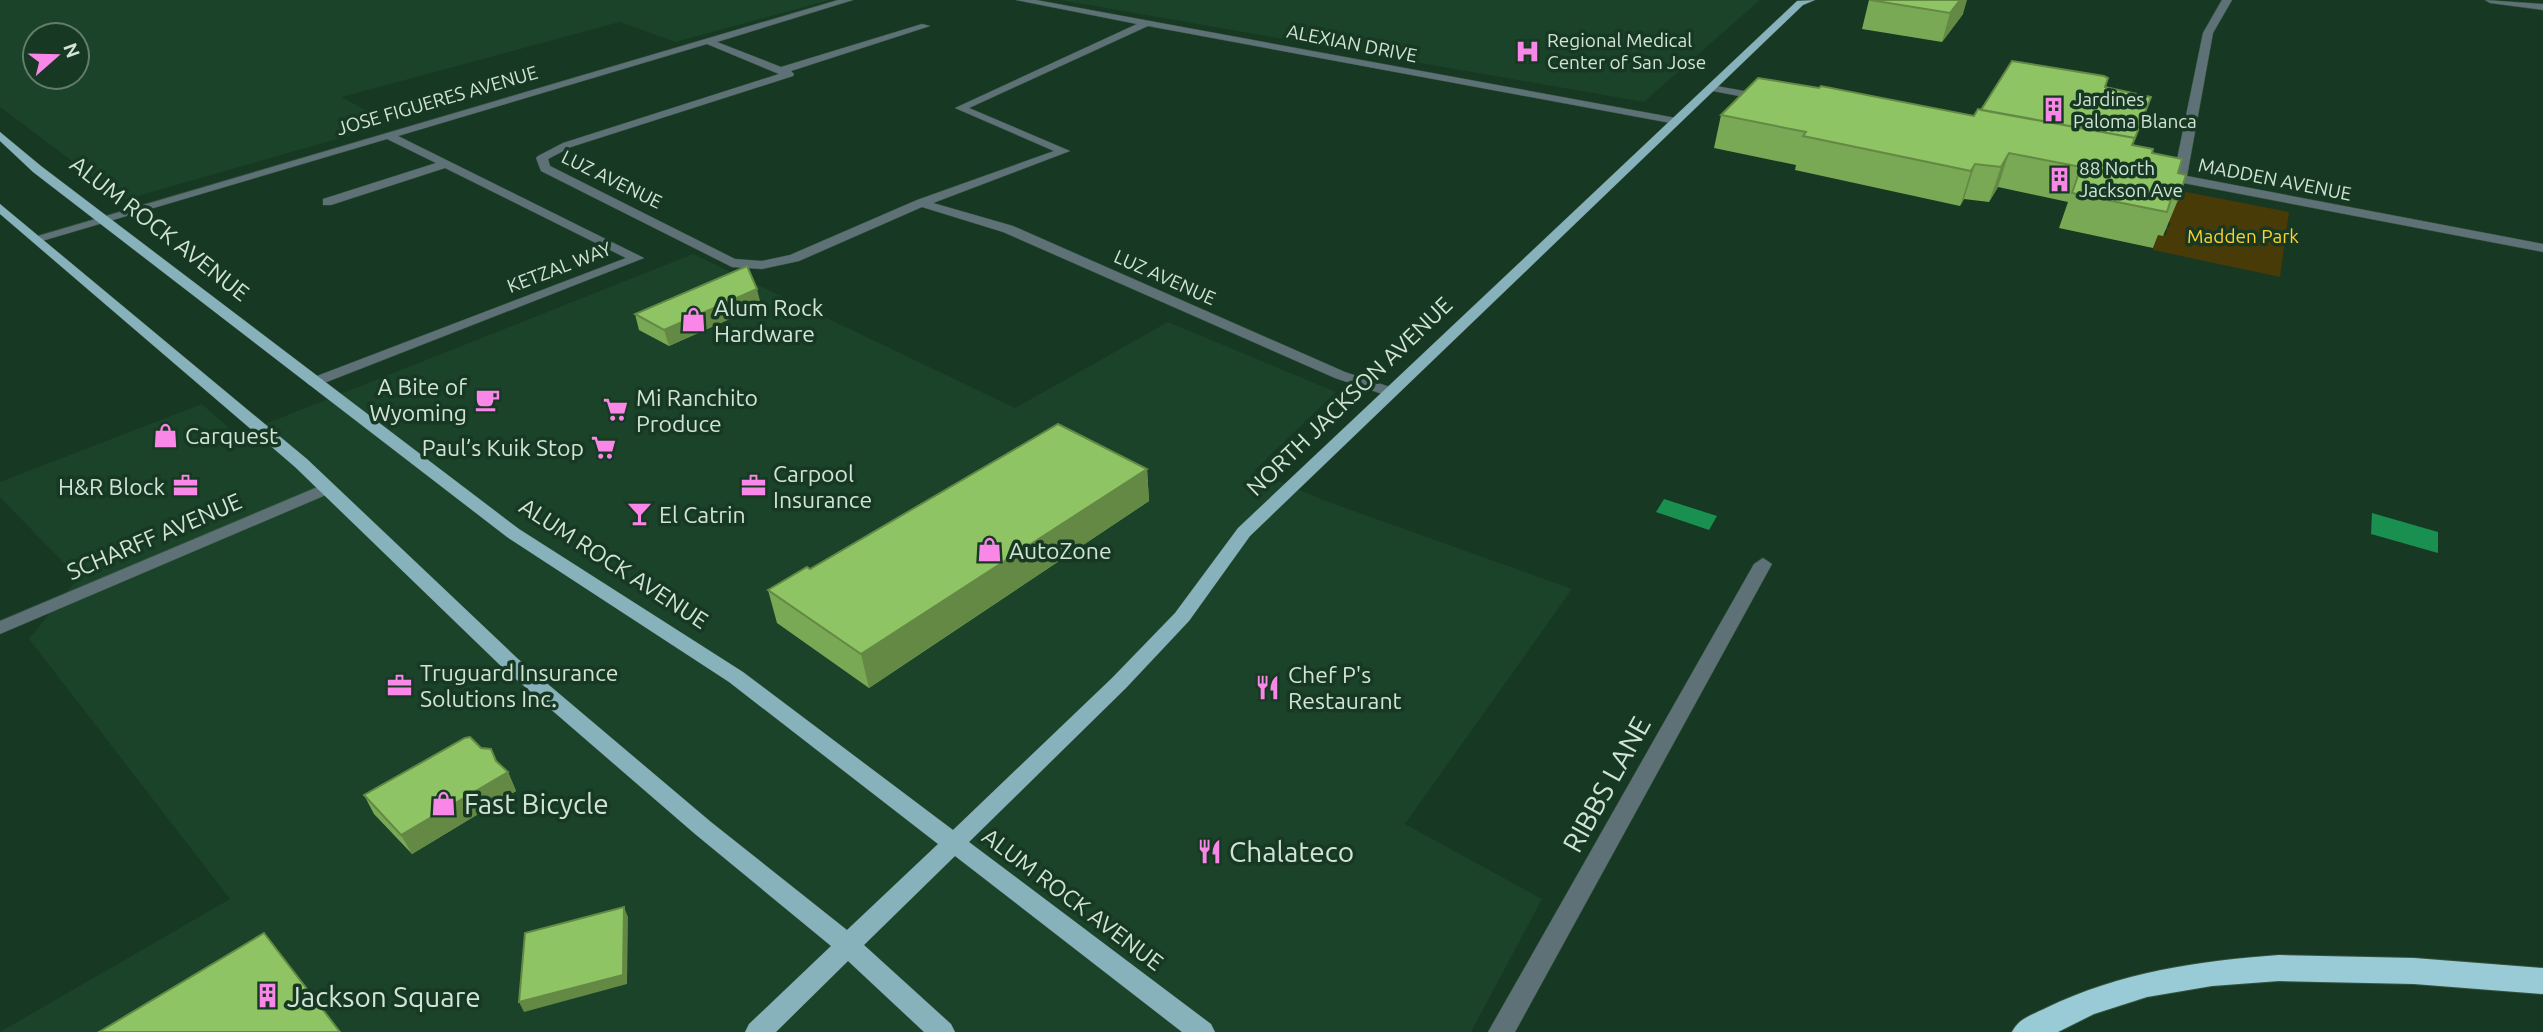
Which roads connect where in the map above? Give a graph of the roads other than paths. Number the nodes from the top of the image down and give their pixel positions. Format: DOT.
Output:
graph roads {
  1 [pos="848,0"];
  2 [pos="1021,0"];
  3 [pos="2227,0"];
  4 [pos="2491,0"];
  5 [pos="1803,1"];
  6 [pos="2543,7"];
  7 [pos="1148,23"];
  8 [pos="925,26"];
  9 [pos="707,41"];
  10 [pos="780,71"];
  11 [pos="1711,88"];
  12 [pos="1777,100"];
  13 [pos="1676,121"];
  14 [pos="0,135"];
  15 [pos="388,135"];
  16 [pos="444,164"];
  17 [pos="2154,174"];
  18 [pos="2181,179"];
  19 [pos="327,202"];
  20 [pos="921,203"];
  21 [pos="0,208"];
  22 [pos="102,219"];
  23 [pos="37,238"];
  24 [pos="2543,248"];
  25 [pos="314,382"];
  26 [pos="1391,393"];
  27 [pos="327,488"];
  28 [pos="1763,564"];
  29 [pos="0,628"];
  30 [pos="953,844"];
  31 [pos="848,946"];
  32 [pos="2543,981"];
  33 [pos="758,1032"];
  34 [pos="942,1032"];
  35 [pos="1202,1032"];
  36 [pos="1501,1032"];
  37 [pos="2028,1032"];
  1 -- 9 [label="street, JOSE FIGUERES AVENUE"];
  2 -- 7 [label="street, ALEXIAN DRIVE"];
  3 -- 18 [label="street"];
  4 -- 6 [label="street"];
  5 -- 11 [label="main road, NORTH JACKSON AVENUE"];
  7 -- 13 [label="street, ALEXIAN DRIVE"];
  7 -- 20 [label="street, LUZ AVENUE"];
  8 -- 10 [label="street, LUZ AVENUE"];
  9 -- 10 [label="street"];
  9 -- 15 [label="street, JOSE FIGUERES AVENUE"];
  10 -- 20 [label="street, LUZ AVENUE"];
  11 -- 12 [label="street"];
  11 -- 13 [label="main road, NORTH JACKSON AVENUE"];
  13 -- 26 [label="main road, NORTH JACKSON AVENUE"];
  14 -- 22 [label="main road, ALUM ROCK AVENUE"];
  15 -- 16 [label="street, KETZAL WAY"];
  15 -- 22 [label="street, JOSE FIGUERES AVENUE"];
  16 -- 19 [label="street"];
  16 -- 25 [label="street, KETZAL WAY"];
  17 -- 18 [label="street, MADDEN AVENUE"];
  18 -- 24 [label="street, MADDEN AVENUE"];
  20 -- 26 [label="street, LUZ AVENUE"];
  21 -- 23 [label="main road"];
  22 -- 23 [label="street, JOSE FIGUERES AVENUE"];
  22 -- 25 [label="main road, ALUM ROCK AVENUE"];
  23 -- 27 [label="main road"];
  25 -- 30 [label="main road, ALUM ROCK AVENUE"];
  26 -- 30 [label="main road, NORTH JACKSON AVENUE"];
  27 -- 29 [label="street, SCHARFF AVENUE"];
  27 -- 31 [label="main road"];
  28 -- 36 [label="street, RIBBS LANE"];
  30 -- 31 [label="main road, NORTH JACKSON AVENUE"];
  30 -- 35 [label="main road, ALUM ROCK AVENUE"];
  31 -- 33 [label="main road, NORTH JACKSON AVENUE"];
  31 -- 34 [label="main road"];
  32 -- 37 [label="highway"];
}
